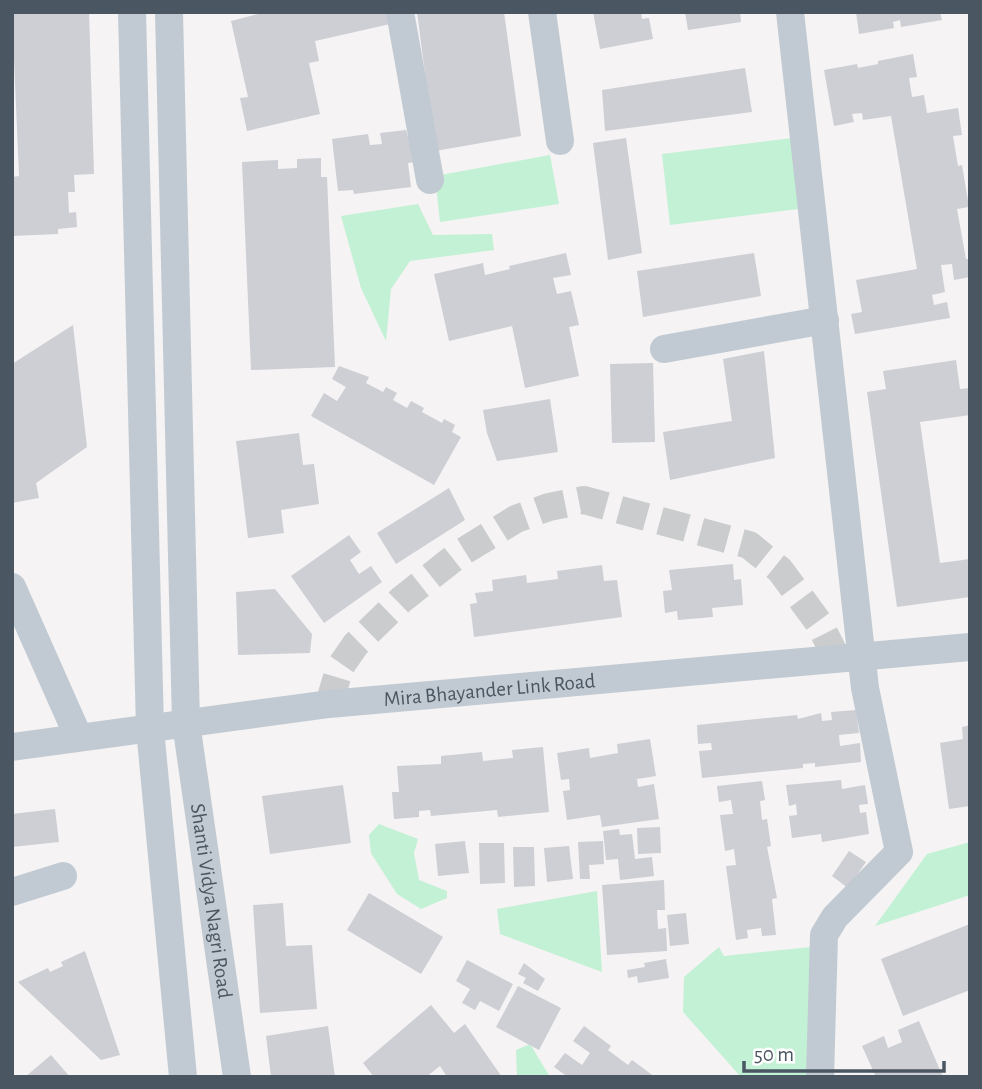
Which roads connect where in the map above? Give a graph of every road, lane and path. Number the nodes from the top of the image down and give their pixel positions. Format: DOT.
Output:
graph roads {
  1 [pos="132,12"];
  2 [pos="169,12"];
  3 [pos="400,12"];
  4 [pos="542,12"];
  5 [pos="790,12"];
  6 [pos="560,141"];
  7 [pos="430,180"];
  8 [pos="825,320"];
  9 [pos="664,349"];
  10 [pos="178,397"];
  11 [pos="142,402"];
  12 [pos="182,556"];
  13 [pos="146,559"];
  14 [pos="12,587"];
  15 [pos="970,647"];
  16 [pos="863,656"];
  17 [pos="186,723"];
  18 [pos="150,729"];
  19 [pos="78,736"];
  20 [pos="13,744"];
  21 [pos="63,876"];
  22 [pos="12,892"];
  23 [pos="183,1077"];
  24 [pos="237,1077"];
  25 [pos="820,1077"];
  1 -- 11 [label="street, Shanti Vidya Nagri Road"];
  2 -- 10 [label="street, Shanti Vidya Nagri Road"];
  3 -- 7 [label="street"];
  4 -- 6 [label="street"];
  5 -- 8 [label="street"];
  8 -- 9 [label="street"];
  8 -- 16 [label="street"];
  10 -- 11 [label="street"];
  10 -- 12 [label="street, Shanti Vidya Nagri Road"];
  11 -- 13 [label="street, Shanti Vidya Nagri Road"];
  12 -- 13 [label="street"];
  12 -- 17 [label="street, Shanti Vidya Nagri Road"];
  13 -- 18 [label="street, Shanti Vidya Nagri Road"];
  14 -- 19 [label="street"];
  15 -- 16 [label="street, Mira Bhayander Link Road"];
  16 -- 17 [label="street, Mira Bhayander Link Road"];
  16 -- 25 [label="street"];
  17 -- 18 [label="street, Mira Bhayander Link Road"];
  17 -- 24 [label="street, Shanti Vidya Nagri Road"];
  18 -- 19 [label="street, Mira Bhayander Link Road"];
  18 -- 23 [label="street, Shanti Vidya Nagri Road"];
  19 -- 20 [label="street, Mira Bhayander Link Road"];
  21 -- 22 [label="street"];
}
